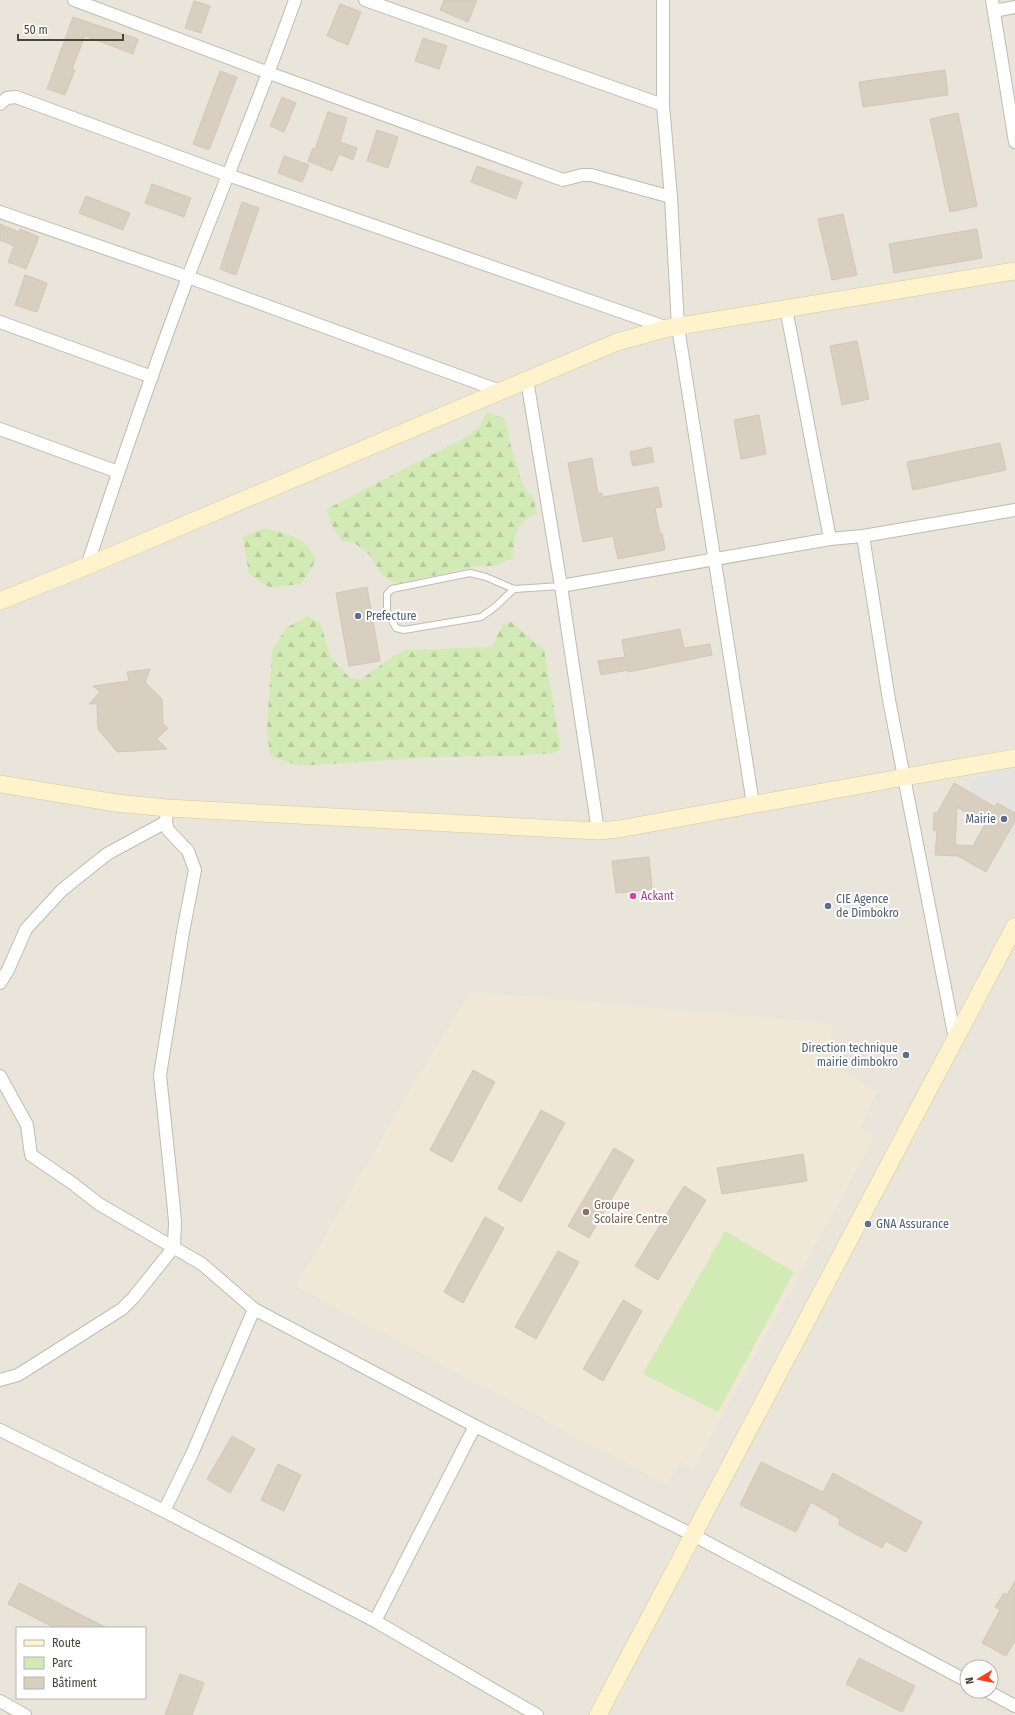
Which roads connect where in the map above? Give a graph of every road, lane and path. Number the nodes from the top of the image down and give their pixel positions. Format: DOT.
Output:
graph roads {
  1 [pos="74,0"];
  2 [pos="295,0"];
  3 [pos="365,0"];
  4 [pos="663,0"];
  5 [pos="993,5"];
  6 [pos="1015,7"];
  7 [pos="269,74"];
  8 [pos="0,104"];
  9 [pos="663,105"];
  10 [pos="1015,142"];
  11 [pos="228,175"];
  12 [pos="671,197"];
  13 [pos="0,212"];
  14 [pos="1015,271"];
  15 [pos="188,278"];
  16 [pos="786,308"];
  17 [pos="0,322"];
  18 [pos="673,328"];
  19 [pos="152,377"];
  20 [pos="527,380"];
  21 [pos="500,390"];
  22 [pos="0,428"];
  23 [pos="118,472"];
  24 [pos="1015,510"];
  25 [pos="863,536"];
  26 [pos="830,539"];
  27 [pos="713,560"];
  28 [pos="87,566"];
  29 [pos="561,586"];
  30 [pos="514,589"];
  31 [pos="0,601"];
  32 [pos="1015,758"];
  33 [pos="905,777"];
  34 [pos="0,784"];
  35 [pos="753,804"];
  36 [pos="167,815"];
  37 [pos="598,831"];
  38 [pos="1015,926"];
  39 [pos="0,983"];
  40 [pos="955,1039"];
  41 [pos="0,1076"];
  42 [pos="174,1247"];
  43 [pos="254,1309"];
  44 [pos="0,1380"];
  45 [pos="475,1426"];
  46 [pos="0,1430"];
  47 [pos="164,1511"];
  48 [pos="693,1535"];
  49 [pos="375,1621"];
  50 [pos="959,1677"];
  51 [pos="999,1698"];
  52 [pos="0,1701"];
  53 [pos="1015,1706"];
  54 [pos="25,1715"];
  55 [pos="537,1715"];
  56 [pos="598,1715"];
  1 -- 7 [label="street"];
  2 -- 7 [label="street"];
  3 -- 9 [label="street"];
  4 -- 9 [label="street"];
  5 -- 6 [label="street"];
  5 -- 10 [label="street"];
  7 -- 11 [label="street"];
  7 -- 12 [label="street"];
  8 -- 11 [label="street"];
  9 -- 12 [label="street"];
  11 -- 15 [label="street"];
  11 -- 18 [label="street"];
  12 -- 18 [label="street"];
  13 -- 15 [label="street"];
  14 -- 16 [label="main road"];
  15 -- 19 [label="street"];
  15 -- 21 [label="street"];
  16 -- 18 [label="main road"];
  16 -- 26 [label="street"];
  17 -- 19 [label="street"];
  18 -- 20 [label="main road"];
  18 -- 27 [label="street"];
  19 -- 23 [label="street"];
  20 -- 21 [label="main road"];
  20 -- 29 [label="street"];
  21 -- 28 [label="main road"];
  22 -- 23 [label="street"];
  23 -- 28 [label="street"];
  24 -- 25 [label="street"];
  25 -- 26 [label="street"];
  25 -- 33 [label="street"];
  26 -- 27 [label="street"];
  27 -- 29 [label="street"];
  27 -- 35 [label="street"];
  28 -- 31 [label="main road"];
  29 -- 30 [label="lane"];
  29 -- 37 [label="street"];
  30 -- 30 [label="lane"];
  32 -- 33 [label="main road"];
  33 -- 35 [label="main road"];
  33 -- 40 [label="street"];
  34 -- 36 [label="main road"];
  35 -- 37 [label="main road"];
  36 -- 37 [label="main road"];
  36 -- 39 [label="street"];
  36 -- 42 [label="street"];
  38 -- 40 [label="main road"];
  40 -- 48 [label="main road"];
  41 -- 42 [label="street"];
  42 -- 43 [label="street"];
  42 -- 44 [label="street"];
  43 -- 45 [label="street"];
  43 -- 47 [label="street"];
  45 -- 48 [label="street"];
  45 -- 49 [label="street"];
  46 -- 47 [label="street"];
  47 -- 49 [label="street"];
  48 -- 50 [label="street"];
  48 -- 56 [label="main road"];
  49 -- 55 [label="street"];
  51 -- 53 [label="street"];
  52 -- 54 [label="street"];
}
